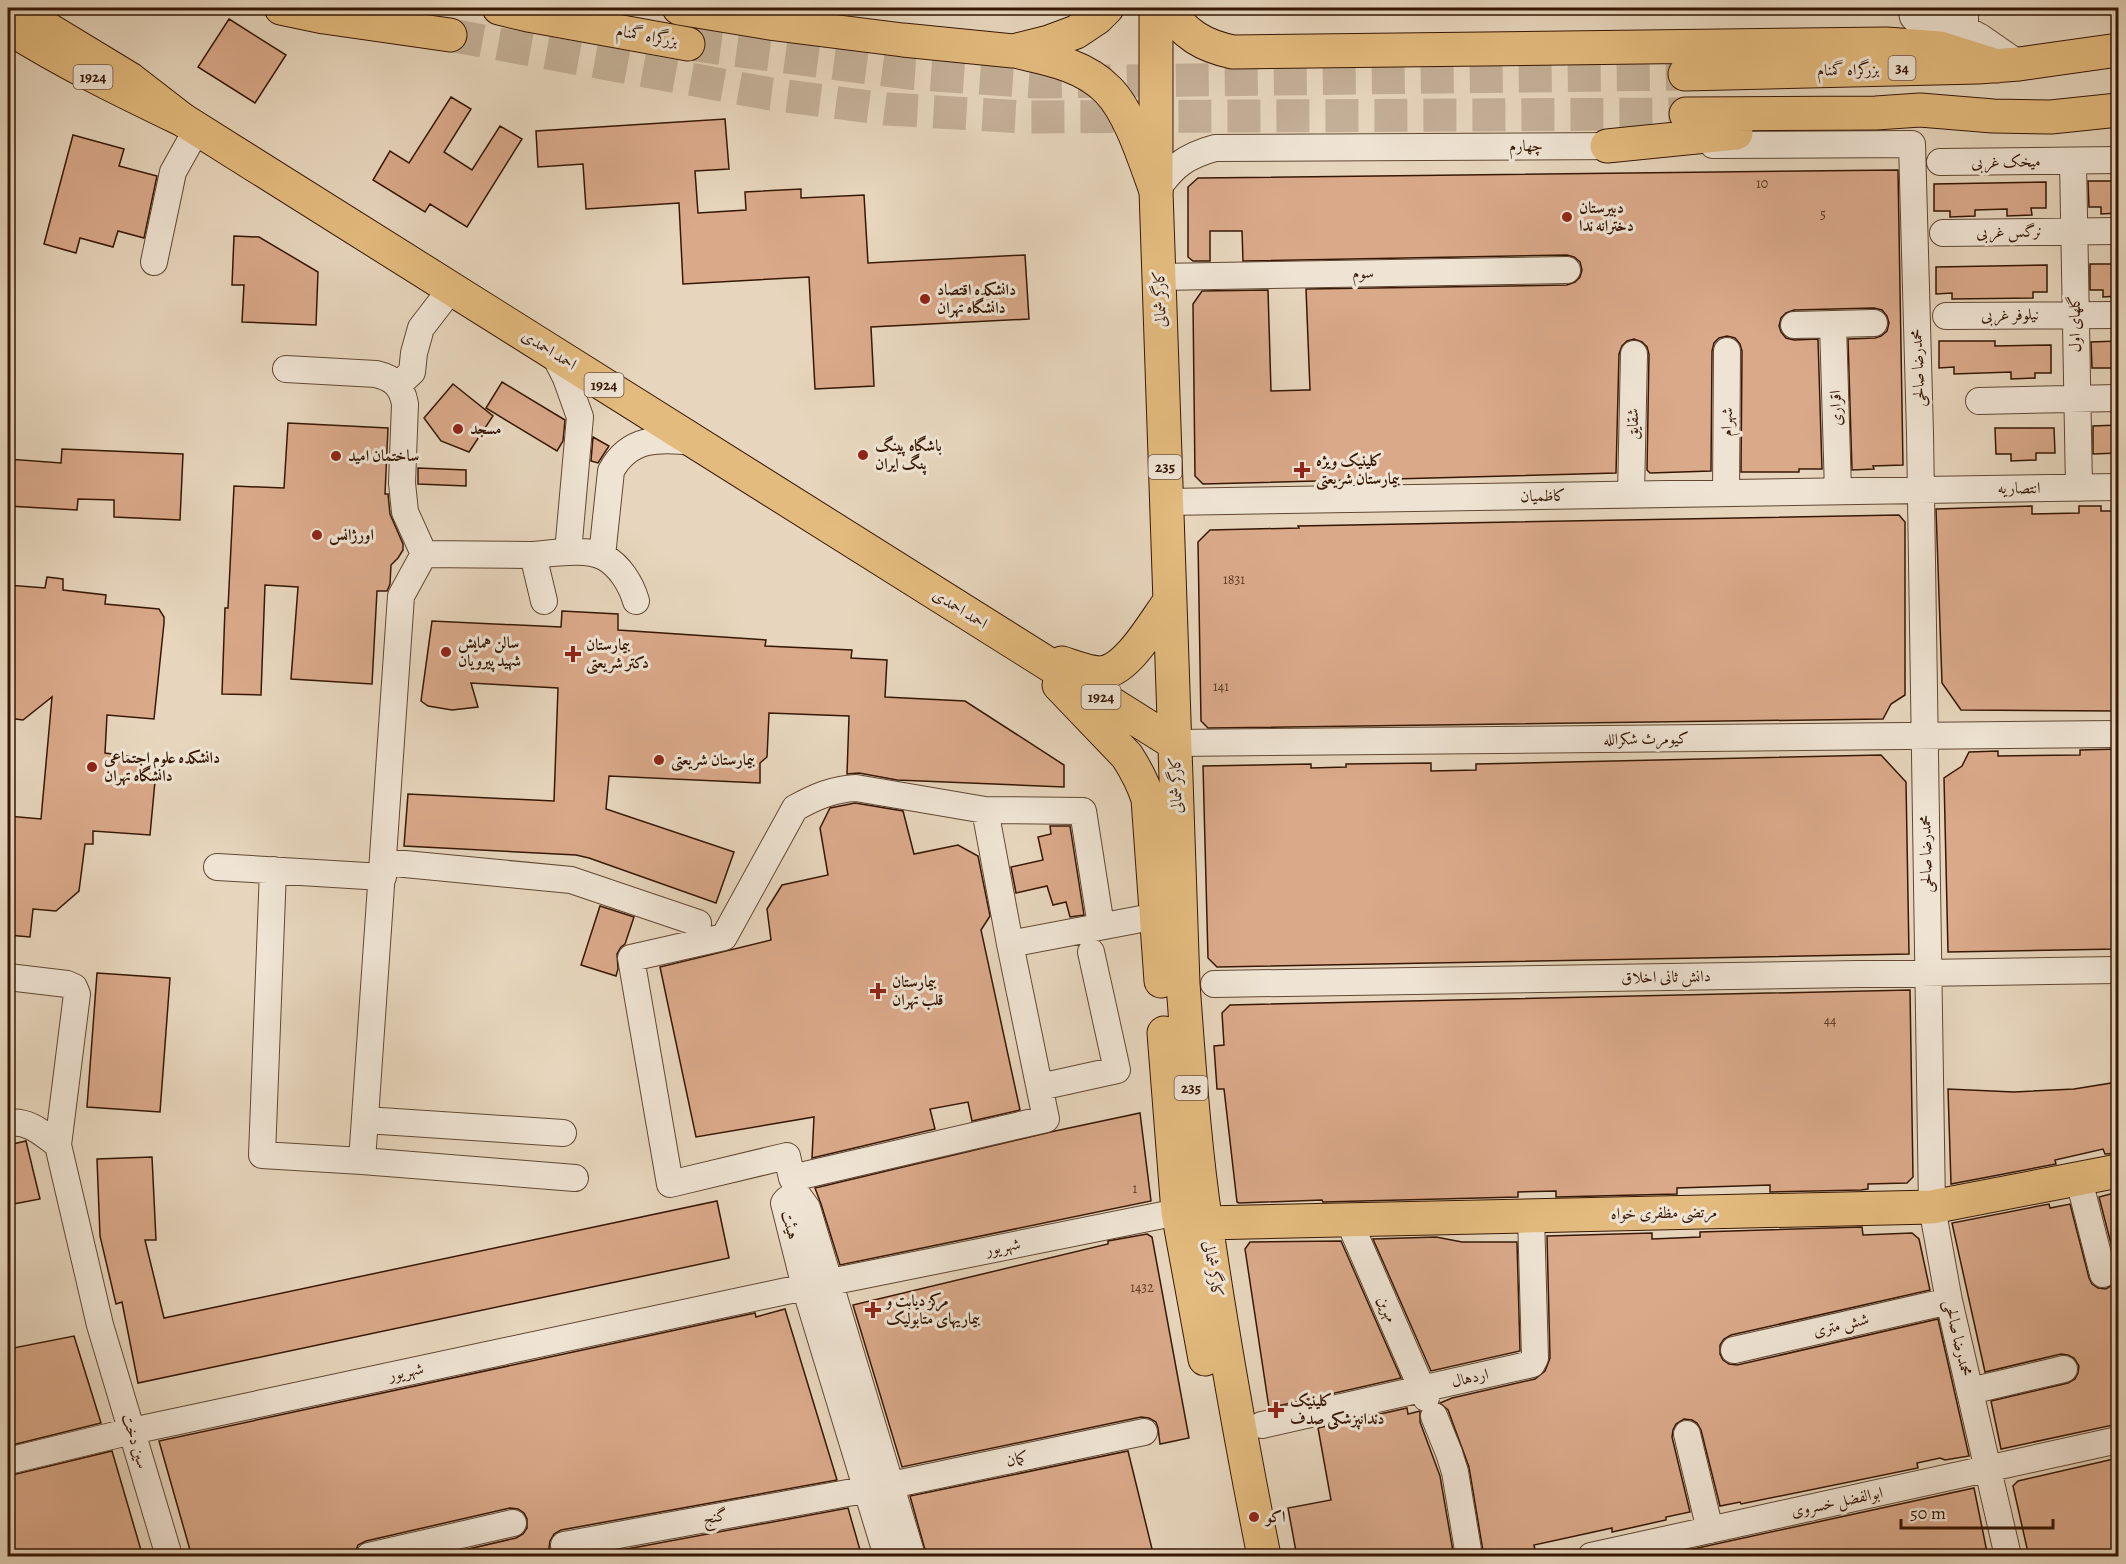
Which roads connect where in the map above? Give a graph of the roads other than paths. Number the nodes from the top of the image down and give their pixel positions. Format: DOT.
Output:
graph roads {
  1 [pos="13,8"];
  2 [pos="281,8"];
  3 [pos="351,8"];
  4 [pos="500,8"];
  5 [pos="679,8"];
  6 [pos="1107,8"];
  7 [pos="1156,8"];
  8 [pos="1168,8"];
  9 [pos="1915,15"];
  10 [pos="1964,15"];
  11 [pos="8,27"];
  12 [pos="2118,27"];
  13 [pos="688,44"];
  14 [pos="2118,50"];
  15 [pos="1013,51"];
  16 [pos="2008,65"];
  17 [pos="1685,74"];
  18 [pos="2118,90"];
  19 [pos="1920,110"];
  20 [pos="2118,110"];
  21 [pos="1876,113"];
  22 [pos="1686,114"];
  23 [pos="190,124"];
  24 [pos="1912,144"];
  25 [pos="1606,146"];
  26 [pos="2118,160"];
  27 [pos="2073,161"];
  28 [pos="1940,162"];
  29 [pos="1156,191"];
  30 [pos="2074,231"];
  31 [pos="2118,231"];
  32 [pos="1944,232"];
  33 [pos="154,262"];
  34 [pos="1567,270"];
  35 [pos="1159,277"];
  36 [pos="451,289"];
  37 [pos="2074,315"];
  38 [pos="2118,315"];
  39 [pos="1946,316"];
  40 [pos="1874,323"];
  41 [pos="1833,324"];
  42 [pos="1794,325"];
  43 [pos="1727,351"];
  44 [pos="554,354"];
  45 [pos="1634,354"];
  46 [pos="286,369"];
  47 [pos="398,385"];
  48 [pos="2118,398"];
  49 [pos="2077,399"];
  50 [pos="1979,401"];
  51 [pos="694,442"];
  52 [pos="2118,487"];
  53 [pos="2079,488"];
  54 [pos="1920,489"];
  55 [pos="1838,491"];
  56 [pos="1726,493"];
  57 [pos="1631,494"];
  58 [pos="1166,502"];
  59 [pos="568,552"];
  60 [pos="424,554"];
  61 [pos="533,555"];
  62 [pos="602,556"];
  63 [pos="544,601"];
  64 [pos="636,601"];
  65 [pos="1170,601"];
  66 [pos="1026,651"];
  67 [pos="2118,734"];
  68 [pos="1924,736"];
  69 [pos="1174,743"];
  70 [pos="985,810"];
  71 [pos="217,867"];
  72 [pos="273,870"];
  73 [pos="383,870"];
  74 [pos="1157,916"];
  75 [pos="698,923"];
  76 [pos="1101,926"];
  77 [pos="1010,944"];
  78 [pos="1091,952"];
  79 [pos="2118,970"];
  80 [pos="1928,973"];
  81 [pos="8,977"];
  82 [pos="1214,984"];
  83 [pos="1040,1087"];
  84 [pos="365,1120"];
  85 [pos="8,1124"];
  86 [pos="563,1134"];
  87 [pos="58,1145"];
  88 [pos="362,1161"];
  89 [pos="2118,1171"];
  90 [pos="575,1178"];
  91 [pos="2079,1180"];
  92 [pos="1932,1207"];
  93 [pos="1531,1215"];
  94 [pos="1192,1217"];
  95 [pos="1348,1219"];
  96 [pos="2103,1275"];
  97 [pos="817,1285"];
  98 [pos="1949,1301"];
  99 [pos="1734,1350"];
  100 [pos="2064,1369"];
  101 [pos="1970,1391"];
  102 [pos="1427,1401"];
  103 [pos="1262,1425"];
  104 [pos="132,1431"];
  105 [pos="1144,1432"];
  106 [pos="1687,1434"];
  107 [pos="2118,1440"];
  108 [pos="8,1461"];
  109 [pos="1988,1469"];
  110 [pos="879,1487"];
  111 [pos="513,1523"];
  112 [pos="1710,1530"];
  113 [pos="564,1545"];
  114 [pos="169,1557"];
  115 [pos="369,1557"];
  116 [pos="887,1557"];
  117 [pos="912,1557"];
  118 [pos="1243,1557"];
  119 [pos="1264,1557"];
  120 [pos="1469,1557"];
  121 [pos="1591,1557"];
  122 [pos="2008,1557"];
  1 -- 23 [label="main road"];
  2 -- 3 [label="main road"];
  4 -- 13 [label="main road, بزرگراه گمنام"];
  5 -- 15 [label="main road"];
  6 -- 15 [label="main road"];
  7 -- 29 [label="main road, کارگر شمالی / 235"];
  8 -- 16 [label="main road"];
  9 -- 10 [label="street"];
  10 -- 16 [label="street"];
  11 -- 23 [label="main road, احمد احمدی / 1924"];
  12 -- 16 [label="main road"];
  14 -- 16 [label="main road, بزرگراه گمنام / 34"];
  15 -- 29 [label="main road"];
  16 -- 17 [label="main road, بزرگراه گمنام / 34"];
  18 -- 19 [label="main road"];
  19 -- 20 [label="main road"];
  19 -- 21 [label="main road"];
  21 -- 22 [label="main road"];
  21 -- 25 [label="main road"];
  23 -- 33 [label="street"];
  23 -- 36 [label="main road, احمد احمدی / 1924"];
  24 -- 25 [label="street, چهارم"];
  24 -- 54 [label="street, محمدرضا صالحی"];
  25 -- 29 [label="street, چهارم"];
  26 -- 27 [label="street, میخک غربی"];
  27 -- 28 [label="street, میخک غربی"];
  27 -- 30 [label="street, گلهای اول"];
  29 -- 35 [label="main road, کارگر شمالی / 235"];
  30 -- 31 [label="street, نرگس غربی"];
  30 -- 32 [label="street, نرگس غربی"];
  30 -- 37 [label="street, گلهای اول"];
  34 -- 35 [label="street, سوم"];
  35 -- 58 [label="main road, کارگر شمالی / 235"];
  36 -- 44 [label="main road, احمد احمدی / 1924"];
  36 -- 47 [label="street"];
  37 -- 38 [label="street, نیلوفر غربی"];
  37 -- 39 [label="street, نیلوفر غربی"];
  37 -- 49 [label="street, گلهای اول"];
  40 -- 41 [label="street"];
  41 -- 42 [label="street"];
  41 -- 55 [label="street, اقراری"];
  43 -- 56 [label="street, شهرام"];
  44 -- 51 [label="main road, احمد احمدی / 1924"];
  44 -- 59 [label="street"];
  45 -- 57 [label="street, شقایق"];
  46 -- 47 [label="street"];
  47 -- 60 [label="street"];
  48 -- 49 [label="street"];
  49 -- 50 [label="street"];
  49 -- 53 [label="street, گلهای اول"];
  51 -- 62 [label="street"];
  51 -- 66 [label="main road, احمد احمدی / 1924"];
  52 -- 53 [label="street, انتصاریه"];
  53 -- 54 [label="street, انتصاریه"];
  54 -- 55 [label="street, کاظمیان"];
  54 -- 68 [label="street, محمدرضا صالحی"];
  55 -- 56 [label="street, کاظمیان"];
  56 -- 57 [label="street, کاظمیان"];
  57 -- 58 [label="street, کاظمیان"];
  58 -- 65 [label="main road, کارگر شمالی / 235"];
  59 -- 61 [label="street"];
  59 -- 62 [label="street"];
  60 -- 61 [label="street"];
  60 -- 73 [label="street"];
  61 -- 63 [label="street"];
  62 -- 64 [label="street"];
  65 -- 66 [label="main road"];
  65 -- 69 [label="main road, کارگر شمالی / 235"];
  66 -- 69 [label="main road, احمد احمدی / 1924"];
  66 -- 74 [label="main road, کارگر شمالی"];
  67 -- 68 [label="street, کیومرث شکرالله"];
  68 -- 69 [label="street, کیومرث شکرالله"];
  68 -- 80 [label="street, محمدرضا صالحی"];
  69 -- 94 [label="main road, کارگر شمالی / 235"];
  70 -- 76 [label="street"];
  70 -- 77 [label="street"];
  70 -- 83 [label="street"];
  71 -- 72 [label="street"];
  72 -- 73 [label="street"];
  72 -- 88 [label="street"];
  73 -- 75 [label="street"];
  73 -- 84 [label="street"];
  74 -- 76 [label="street"];
  74 -- 94 [label="main road, کارگر شمالی"];
  76 -- 77 [label="street"];
  77 -- 83 [label="street"];
  78 -- 83 [label="street"];
  79 -- 80 [label="street, دانش ثانی اخلاق"];
  80 -- 82 [label="street, دانش ثانی اخلاق"];
  80 -- 92 [label="street, محمدرضا صالحی"];
  81 -- 87 [label="street"];
  84 -- 86 [label="street"];
  84 -- 88 [label="street"];
  85 -- 87 [label="street"];
  87 -- 104 [label="street, سین دخت"];
  88 -- 90 [label="street"];
  89 -- 91 [label="main road, مرتضی مظفری خواه"];
  91 -- 92 [label="main road, مرتضی مظفری خواه"];
  91 -- 96 [label="street"];
  92 -- 93 [label="main road, مرتضی مظفری خواه"];
  92 -- 98 [label="street, محمدرضا صالحی"];
  93 -- 95 [label="main road, مرتضی مظفری خواه"];
  93 -- 102 [label="street, اردهال"];
  94 -- 95 [label="main road, مرتضی مظفری خواه"];
  94 -- 97 [label="street, شهریور"];
  94 -- 118 [label="main road, کارگر شمالی"];
  94 -- 119 [label="main road, کارگر شمالی / 235"];
  95 -- 102 [label="street, مهرین"];
  97 -- 104 [label="street, شهریور"];
  97 -- 110 [label="street"];
  98 -- 99 [label="street, شش متری"];
  98 -- 101 [label="street, محمدرضا صالحی"];
  100 -- 101 [label="street"];
  101 -- 109 [label="street, محمدرضا صالحی"];
  102 -- 103 [label="street, اردهال"];
  102 -- 120 [label="street, مهرین"];
  104 -- 108 [label="street, شهریور"];
  104 -- 114 [label="street, سین دخت"];
  105 -- 110 [label="street, کمان"];
  106 -- 112 [label="street"];
  107 -- 109 [label="street, ابوالفضل خسروی"];
  109 -- 112 [label="street, ابوالفضل خسروی"];
  109 -- 122 [label="street, محمدرضا صالحی"];
  110 -- 113 [label="street, گنج"];
  110 -- 116 [label="street"];
  110 -- 117 [label="street"];
  111 -- 115 [label="street"];
  112 -- 121 [label="street, ابوالفضل خسروی"];
}
